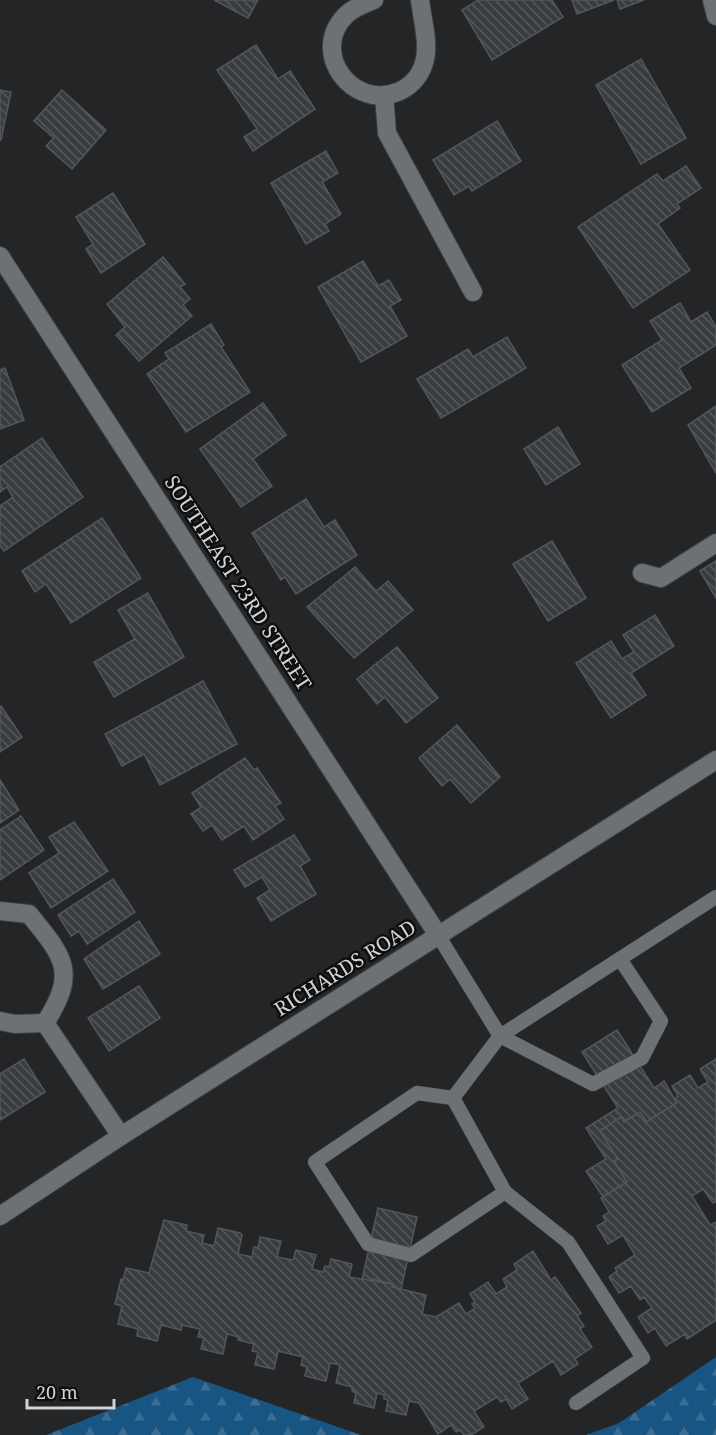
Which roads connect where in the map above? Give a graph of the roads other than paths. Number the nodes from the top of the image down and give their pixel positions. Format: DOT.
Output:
graph roads {
  1 [pos="374,0"];
  2 [pos="420,0"];
  3 [pos="712,0"];
  4 [pos="716,16"];
  5 [pos="384,95"];
  6 [pos="0,256"];
  7 [pos="473,292"];
  8 [pos="716,543"];
  9 [pos="642,573"];
  10 [pos="716,760"];
  11 [pos="716,897"];
  12 [pos="0,911"];
  13 [pos="438,935"];
  14 [pos="620,959"];
  15 [pos="0,1020"];
  16 [pos="45,1023"];
  17 [pos="500,1036"];
  18 [pos="453,1098"];
  19 [pos="121,1136"];
  20 [pos="505,1192"];
  21 [pos="0,1216"];
  22 [pos="576,1403"];
  1 -- 5 [label="street"];
  2 -- 5 [label="street"];
  3 -- 4 [label="street"];
  5 -- 7 [label="street"];
  6 -- 13 [label="street, SOUTHEAST 23RD STREET"];
  8 -- 9 [label="street"];
  10 -- 13 [label="street, RICHARDS ROAD"];
  11 -- 14 [label="lane"];
  12 -- 16 [label="street"];
  13 -- 17 [label="lane"];
  13 -- 19 [label="street, RICHARDS ROAD"];
  14 -- 17 [label="lane"];
  14 -- 17 [label="lane"];
  15 -- 16 [label="street"];
  16 -- 19 [label="street"];
  17 -- 18 [label="lane"];
  18 -- 20 [label="lane"];
  18 -- 20 [label="lane"];
  19 -- 21 [label="street, RICHARDS ROAD"];
  20 -- 22 [label="lane"];
}
